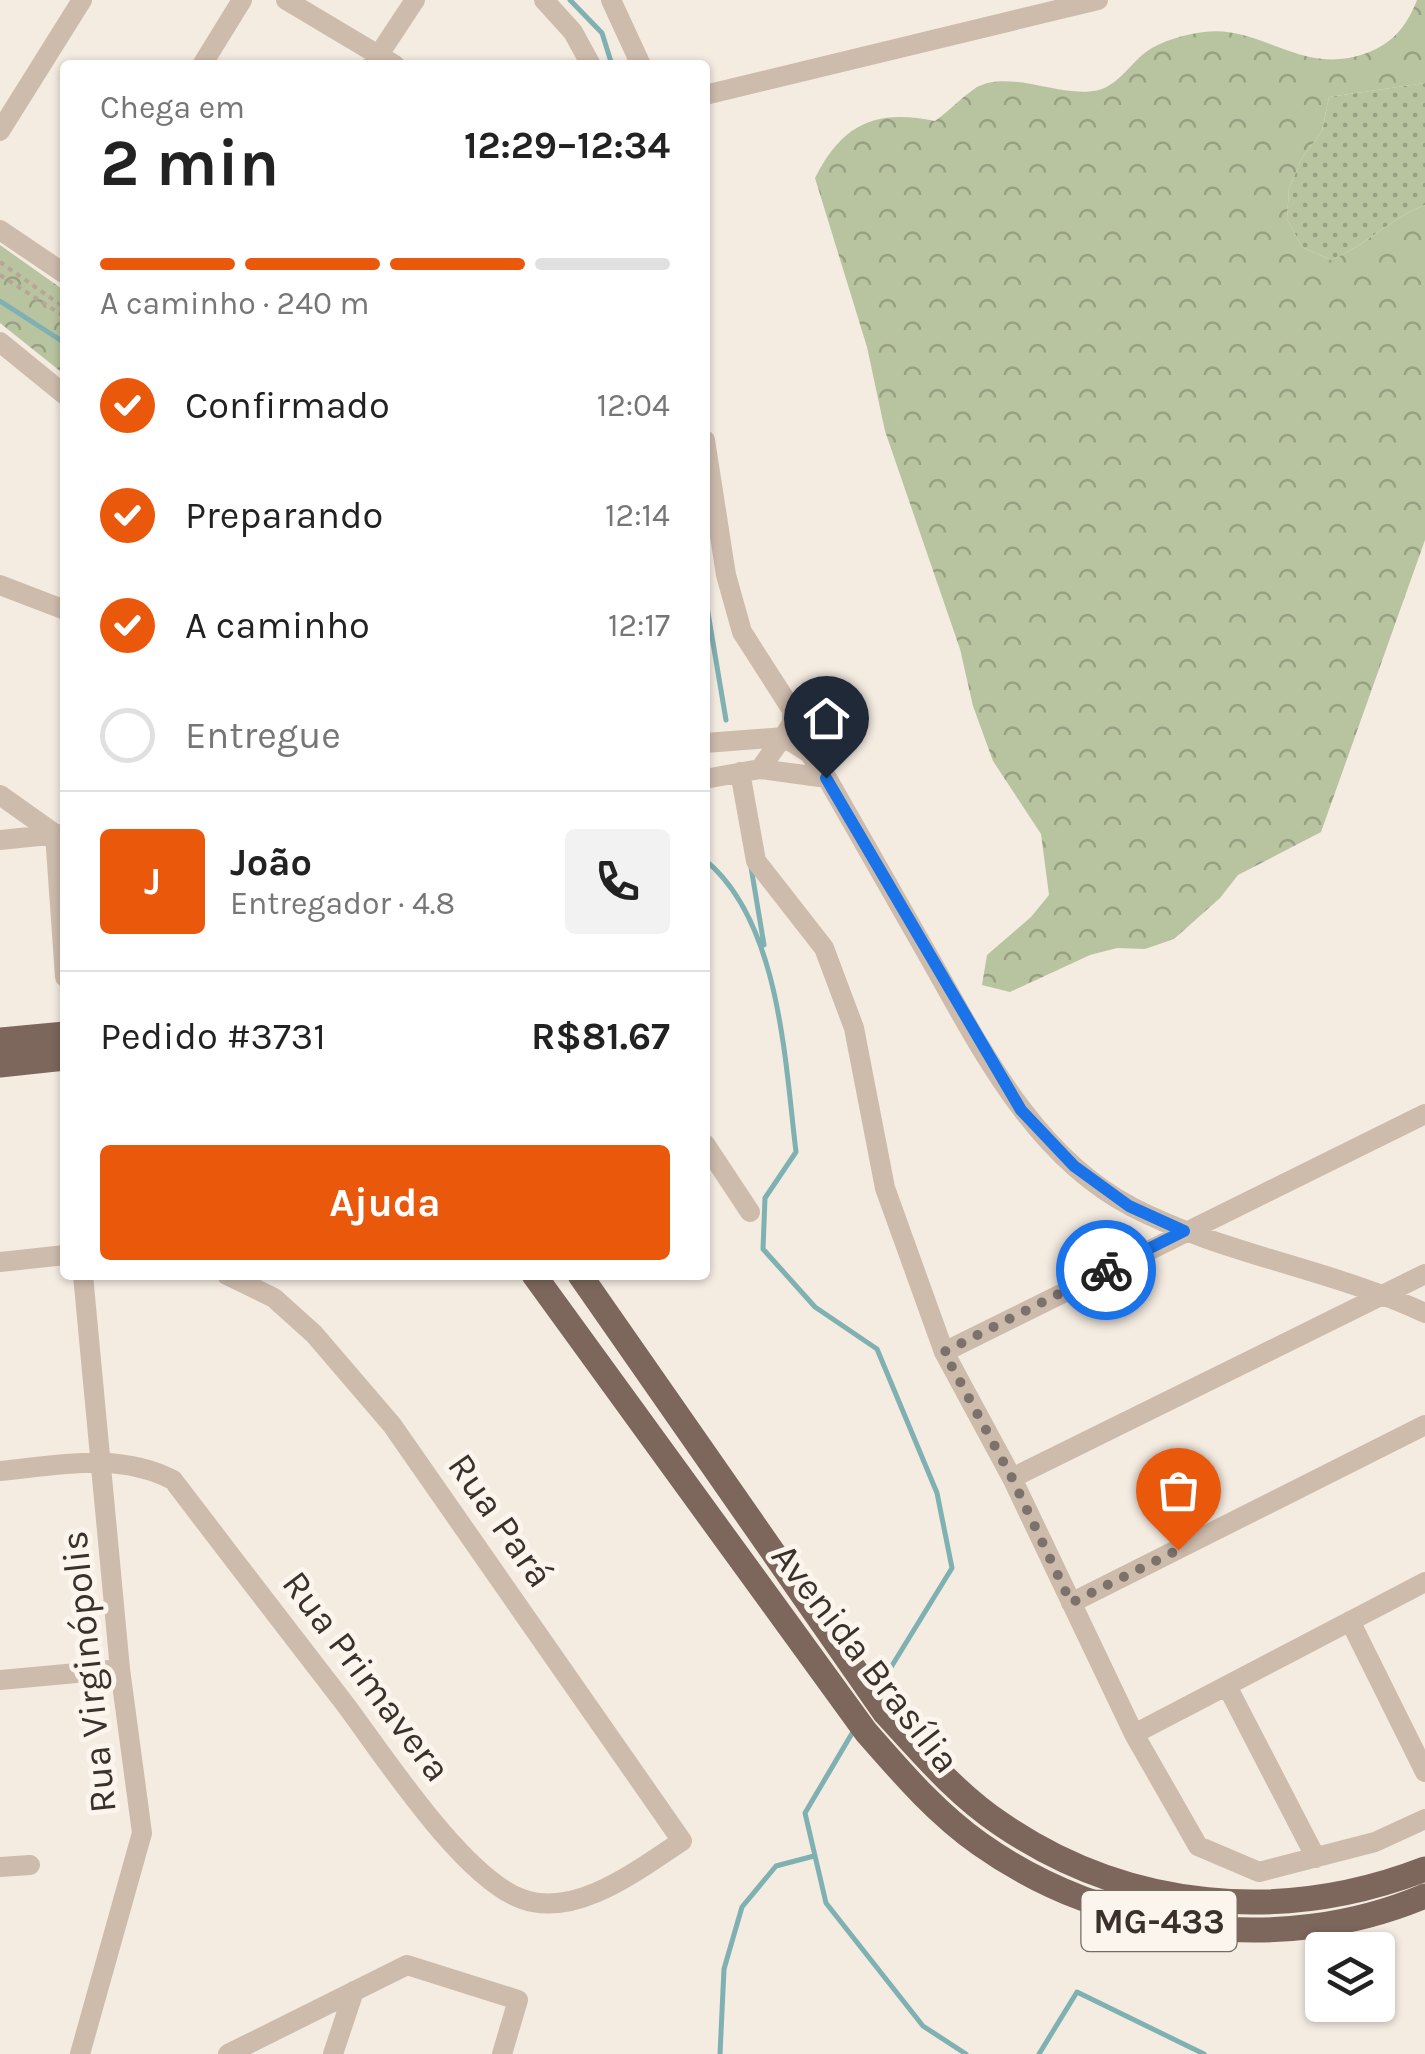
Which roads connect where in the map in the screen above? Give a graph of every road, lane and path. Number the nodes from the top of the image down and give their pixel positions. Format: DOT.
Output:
graph roads {
  1 [pos="82,0"];
  2 [pos="242,0"];
  3 [pos="286,0"];
  4 [pos="414,0"];
  5 [pos="544,0"];
  6 [pos="1098,0"];
  7 [pos="613,1"];
  8 [pos="205,60"];
  9 [pos="378,60"];
  10 [pos="382,60"];
  11 [pos="588,60"];
  12 [pos="638,60"];
  13 [pos="710,94"];
  14 [pos="0,131"];
  15 [pos="0,230"];
  16 [pos="0,262"];
  17 [pos="60,271"];
  18 [pos="0,275"];
  19 [pos="60,304"];
  20 [pos="60,314"];
  21 [pos="0,342"];
  22 [pos="60,391"];
  23 [pos="710,472"];
  24 [pos="0,585"];
  25 [pos="60,608"];
  26 [pos="784,738"];
  27 [pos="710,743"];
  28 [pos="750,770"];
  29 [pos="710,778"];
  30 [pos="826,778"];
  31 [pos="0,795"];
  32 [pos="60,834"];
  33 [pos="0,840"];
  34 [pos="60,1034"];
  35 [pos="0,1040"];
  36 [pos="60,1059"];
  37 [pos="0,1065"];
  38 [pos="1425,1114"];
  39 [pos="710,1152"];
  40 [pos="750,1212"];
  41 [pos="1184,1231"];
  42 [pos="60,1255"];
  43 [pos="0,1262"];
  44 [pos="1425,1274"];
  45 [pos="84,1280"];
  46 [pos="237,1280"];
  47 [pos="538,1280"];
  48 [pos="583,1280"];
  49 [pos="1384,1294"];
  50 [pos="1425,1314"];
  51 [pos="944,1352"];
  52 [pos="1425,1425"];
  53 [pos="100,1461"];
  54 [pos="0,1471"];
  55 [pos="1012,1478"];
  56 [pos="759,1560"];
  57 [pos="1425,1582"];
  58 [pos="1071,1603"];
  59 [pos="1350,1621"];
  60 [pos="120,1668"];
  61 [pos="0,1680"];
  62 [pos="1227,1686"];
  63 [pos="1134,1734"];
  64 [pos="1425,1772"];
  65 [pos="1425,1819"];
  66 [pos="682,1842"];
  67 [pos="1316,1858"];
  68 [pos="30,1865"];
  69 [pos="0,1868"];
  70 [pos="1425,1869"];
  71 [pos="1425,1896"];
  72 [pos="354,1991"];
  73 [pos="80,2054"];
  74 [pos="228,2054"];
  75 [pos="333,2054"];
  76 [pos="502,2054"];
  1 -- 14 [label="street"];
  2 -- 8 [label="street"];
  3 -- 9 [label="street"];
  4 -- 10 [label="street"];
  5 -- 11 [label="street"];
  6 -- 13 [label="street"];
  7 -- 12 [label="street"];
  15 -- 17 [label="street"];
  16 -- 19 [label="path"];
  18 -- 20 [label="path"];
  21 -- 22 [label="street"];
  23 -- 26 [label="street"];
  24 -- 25 [label="street"];
  26 -- 27 [label="street"];
  26 -- 28 [label="street"];
  26 -- 30 [label="street"];
  28 -- 29 [label="street"];
  28 -- 30 [label="street"];
  28 -- 51 [label="street"];
  30 -- 41 [label="street"];
  31 -- 32 [label="street"];
  32 -- 33 [label="street"];
  34 -- 35 [label="main road"];
  36 -- 37 [label="main road"];
  38 -- 41 [label="street"];
  39 -- 40 [label="street"];
  41 -- 49 [label="street"];
  41 -- 51 [label="street"];
  42 -- 43 [label="street"];
  44 -- 49 [label="street"];
  45 -- 53 [label="street, Rua Virginópolis"];
  46 -- 66 [label="street, Rua Pará"];
  47 -- 56 [label="main road, Avenida Brasília / MG-433"];
  48 -- 56 [label="main road, Avenida Brasília / MG-433"];
  49 -- 50 [label="street"];
  49 -- 55 [label="street"];
  51 -- 55 [label="street"];
  52 -- 58 [label="street"];
  53 -- 54 [label="street, Rua Primavera"];
  53 -- 60 [label="street, Rua Virginópolis"];
  53 -- 66 [label="street, Rua Primavera"];
  55 -- 58 [label="street"];
  56 -- 70 [label="main road, Avenida Brasília / MG-433"];
  56 -- 71 [label="main road, Avenida Brasília / MG-433"];
  57 -- 59 [label="street"];
  58 -- 63 [label="street"];
  59 -- 62 [label="street"];
  59 -- 64 [label="street"];
  60 -- 61 [label="street"];
  60 -- 73 [label="street, Rua Virginópolis"];
  62 -- 63 [label="street"];
  62 -- 67 [label="street"];
  63 -- 67 [label="street"];
  65 -- 67 [label="street"];
  68 -- 69 [label="street"];
  72 -- 74 [label="street"];
  72 -- 75 [label="street"];
  72 -- 76 [label="street"];
}
